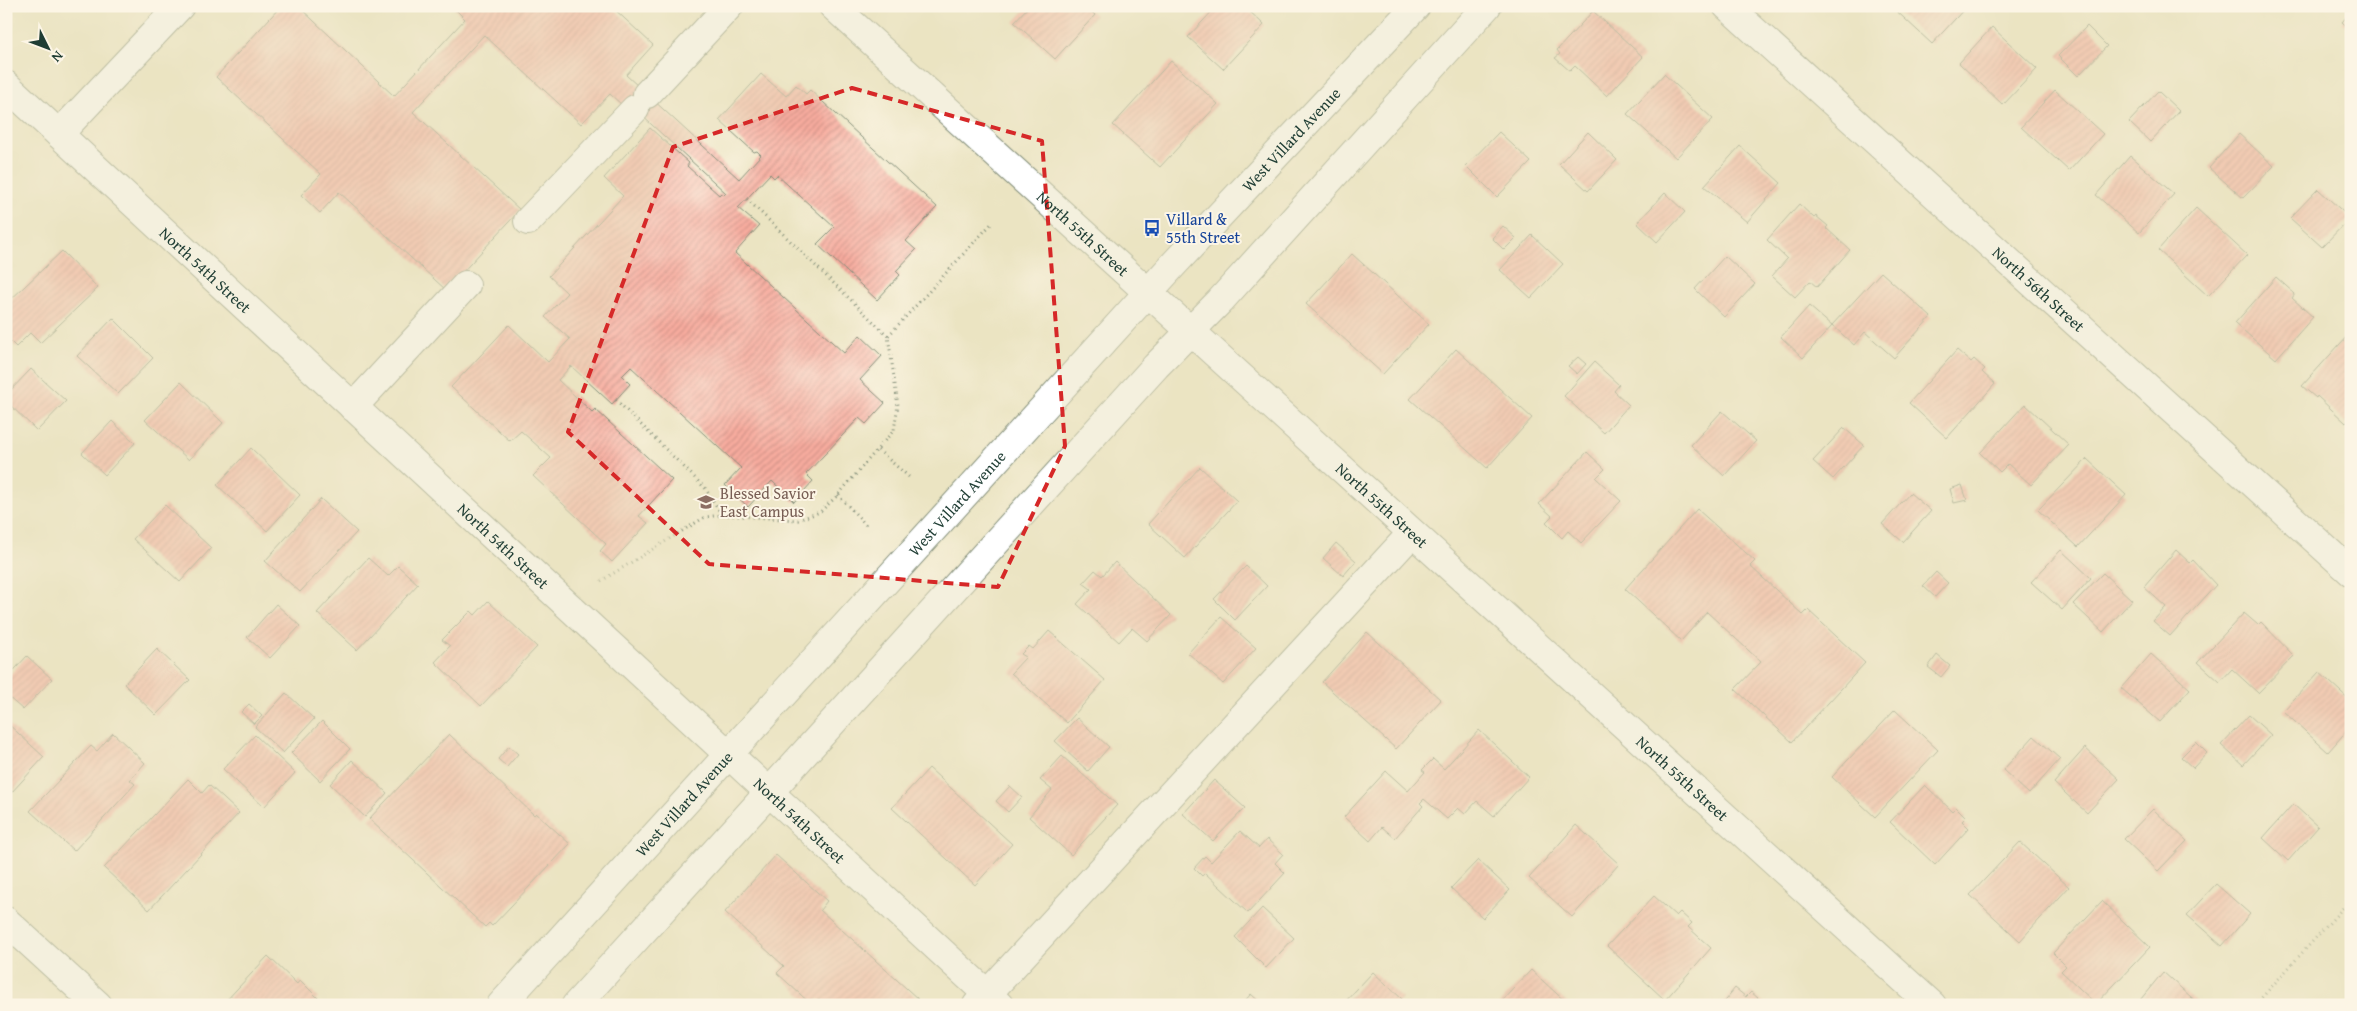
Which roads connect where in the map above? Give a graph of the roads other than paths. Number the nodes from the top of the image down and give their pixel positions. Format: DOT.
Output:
graph roads {
  1 [pos="180,6"];
  2 [pos="729,6"];
  3 [pos="833,6"];
  4 [pos="1416,6"];
  5 [pos="1487,6"];
  6 [pos="1727,6"];
  7 [pos="6,86"];
  8 [pos="59,134"];
  9 [pos="528,221"];
  10 [pos="466,285"];
  11 [pos="1149,293"];
  12 [pos="1189,332"];
  13 [pos="353,407"];
  14 [pos="1412,533"];
  15 [pos="2351,572"];
  16 [pos="729,755"];
  17 [pos="769,792"];
  18 [pos="6,921"];
  19 [pos="988,1001"];
  20 [pos="98,1005"];
  21 [pos="501,1005"];
  22 [pos="576,1005"];
  23 [pos="1932,1005"];
  1 -- 8 [label="street"];
  2 -- 9 [label="street"];
  3 -- 11 [label="street, North 55th Street"];
  4 -- 11 [label="street, West Villard Avenue"];
  5 -- 12 [label="street"];
  6 -- 15 [label="street, North 56th Street"];
  7 -- 8 [label="street, North 54th Street"];
  8 -- 13 [label="street, North 54th Street"];
  10 -- 13 [label="street"];
  11 -- 12 [label="street, North 55th Street"];
  11 -- 16 [label="street, West Villard Avenue"];
  12 -- 14 [label="street, North 55th Street"];
  12 -- 17 [label="street"];
  13 -- 16 [label="street, North 54th Street"];
  14 -- 19 [label="street"];
  14 -- 23 [label="street, North 55th Street"];
  16 -- 17 [label="street, North 54th Street"];
  16 -- 21 [label="street, West Villard Avenue"];
  17 -- 19 [label="street, North 54th Street"];
  17 -- 22 [label="street"];
  18 -- 20 [label="street"];
}
